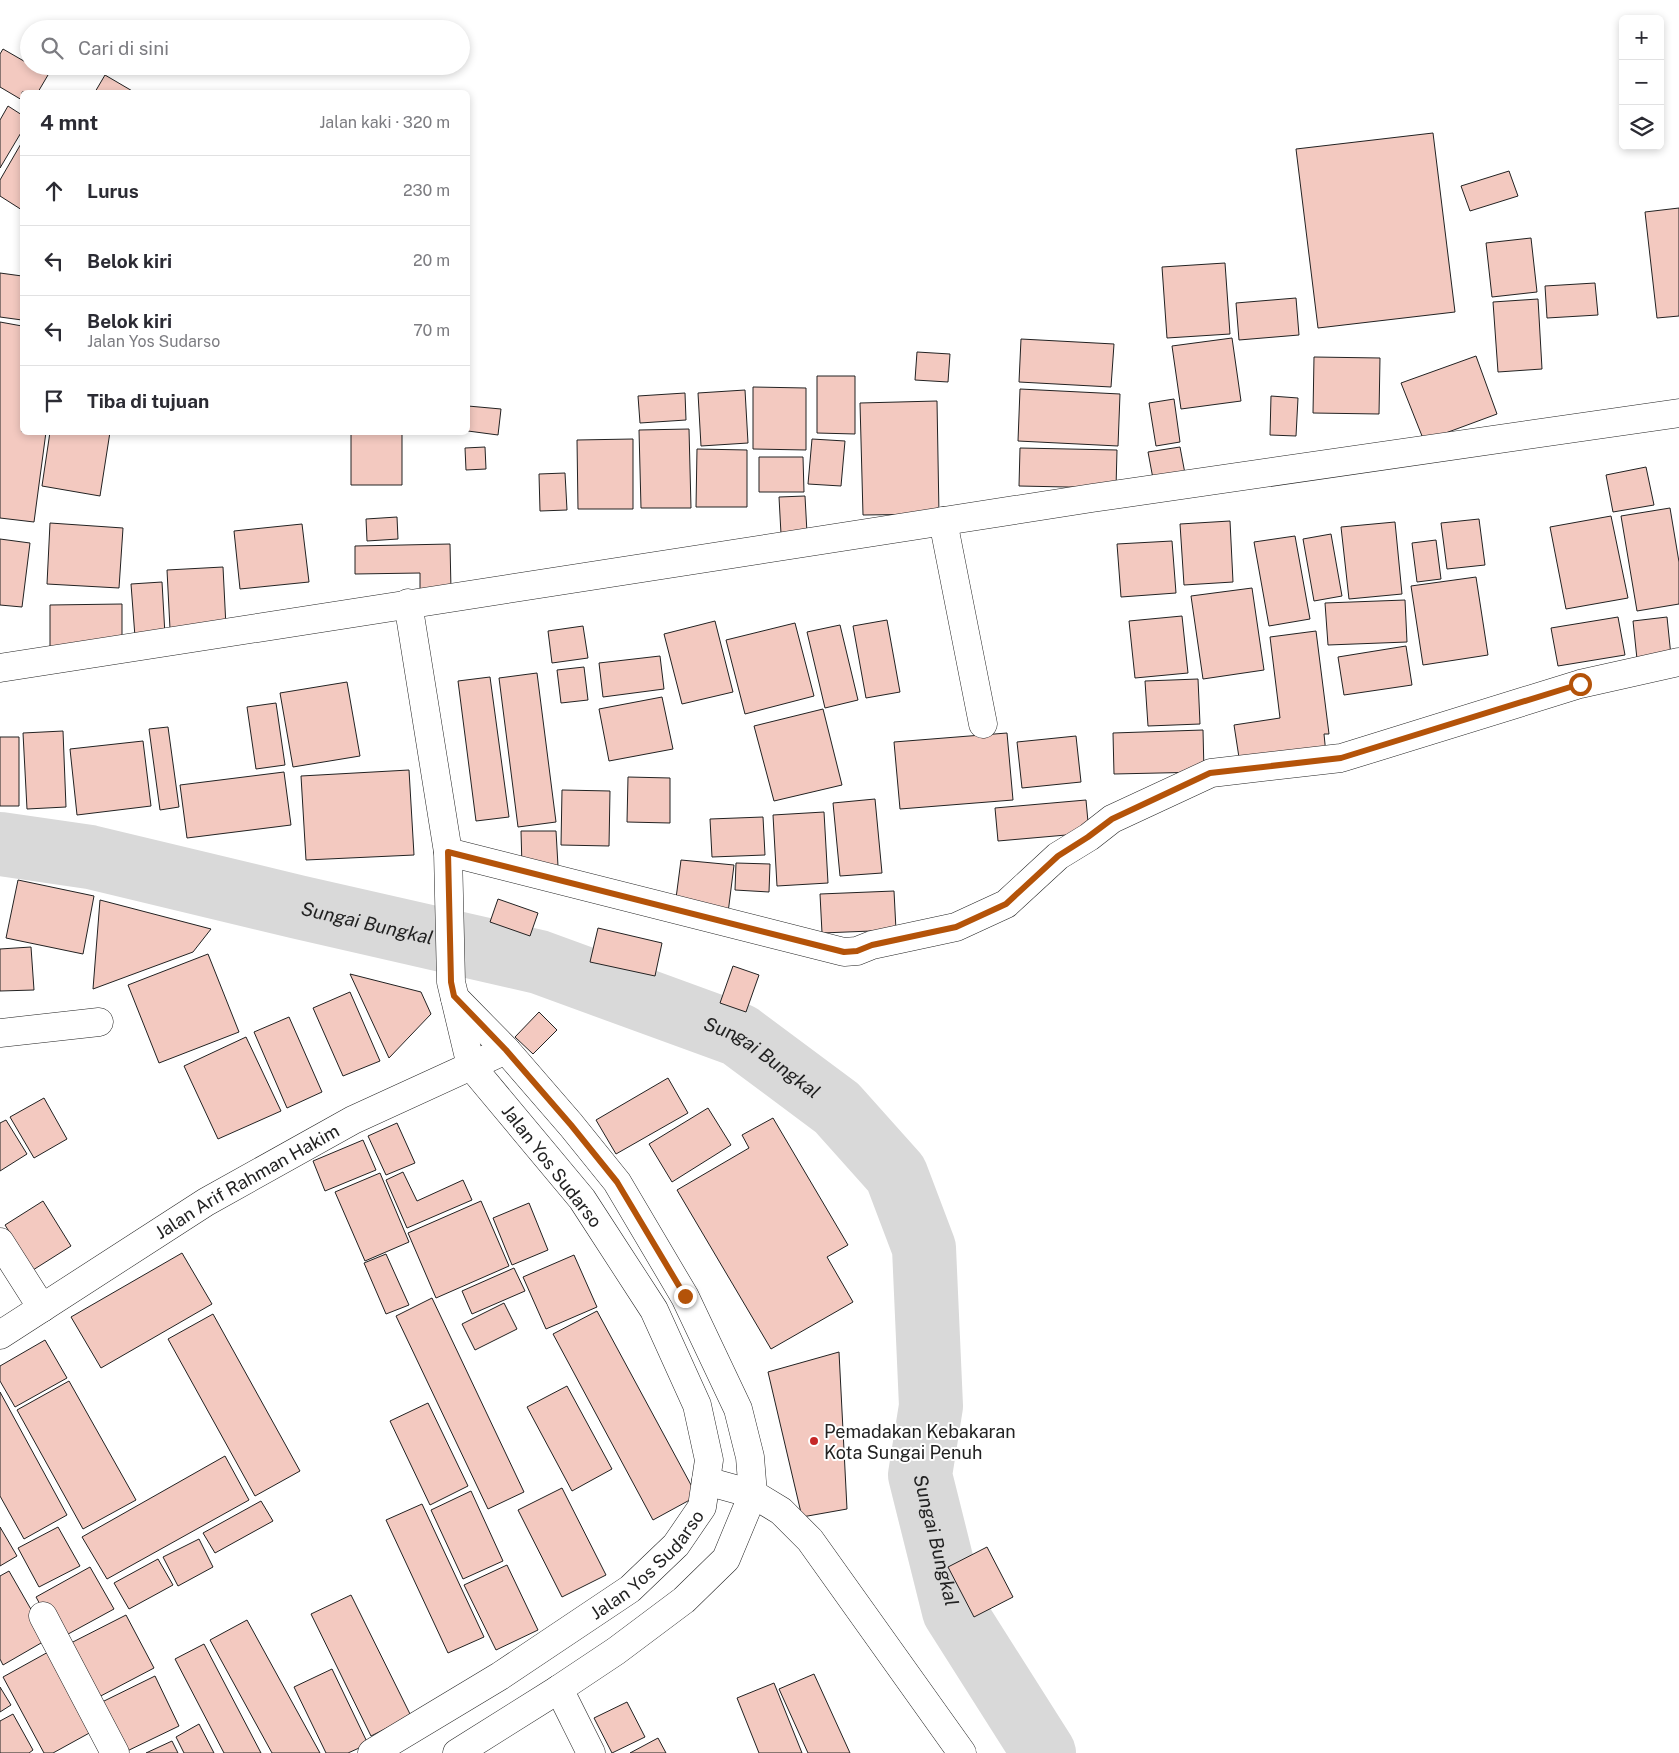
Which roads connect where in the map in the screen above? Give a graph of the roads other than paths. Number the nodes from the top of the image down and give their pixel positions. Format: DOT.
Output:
graph roads {
  1 [pos="1679,413"];
  2 [pos="943,521"];
  3 [pos="408,603"];
  4 [pos="1679,662"];
  5 [pos="0,668"];
  6 [pos="983,724"];
  7 [pos="449,860"];
  8 [pos="452,989"];
  9 [pos="99,1022"];
  10 [pos="0,1033"];
  11 [pos="506,1050"];
  12 [pos="471,1066"];
  13 [pos="0,1242"];
  14 [pos="42,1308"];
  15 [pos="0,1335"];
  16 [pos="706,1481"];
  17 [pos="753,1494"];
  18 [pos="43,1616"];
  19 [pos="559,1689"];
  20 [pos="115,1753"];
  21 [pos="372,1753"];
  22 [pos="457,1753"];
  23 [pos="591,1753"];
  24 [pos="962,1753"];
  1 -- 2 [label="main road"];
  2 -- 3 [label="main road"];
  2 -- 6 [label="main road"];
  3 -- 5 [label="main road"];
  3 -- 7 [label="main road, Jalan Yos Sudarso"];
  4 -- 7 [label="main road"];
  7 -- 8 [label="main road, Jalan Yos Sudarso"];
  8 -- 11 [label="main road"];
  8 -- 12 [label="main road, Jalan Yos Sudarso"];
  9 -- 10 [label="main road"];
  11 -- 12 [label="main road, Jalan Arif Rahman Hakim"];
  11 -- 17 [label="main road"];
  12 -- 14 [label="main road, Jalan Arif Rahman Hakim"];
  12 -- 16 [label="main road, Jalan Yos Sudarso"];
  13 -- 14 [label="main road"];
  14 -- 15 [label="main road, Jalan Arif Rahman Hakim"];
  16 -- 17 [label="main road"];
  16 -- 21 [label="main road, Jalan Yos Sudarso"];
  17 -- 19 [label="main road"];
  17 -- 24 [label="main road"];
  18 -- 20 [label="main road"];
  19 -- 22 [label="main road"];
  19 -- 23 [label="main road"];
}
